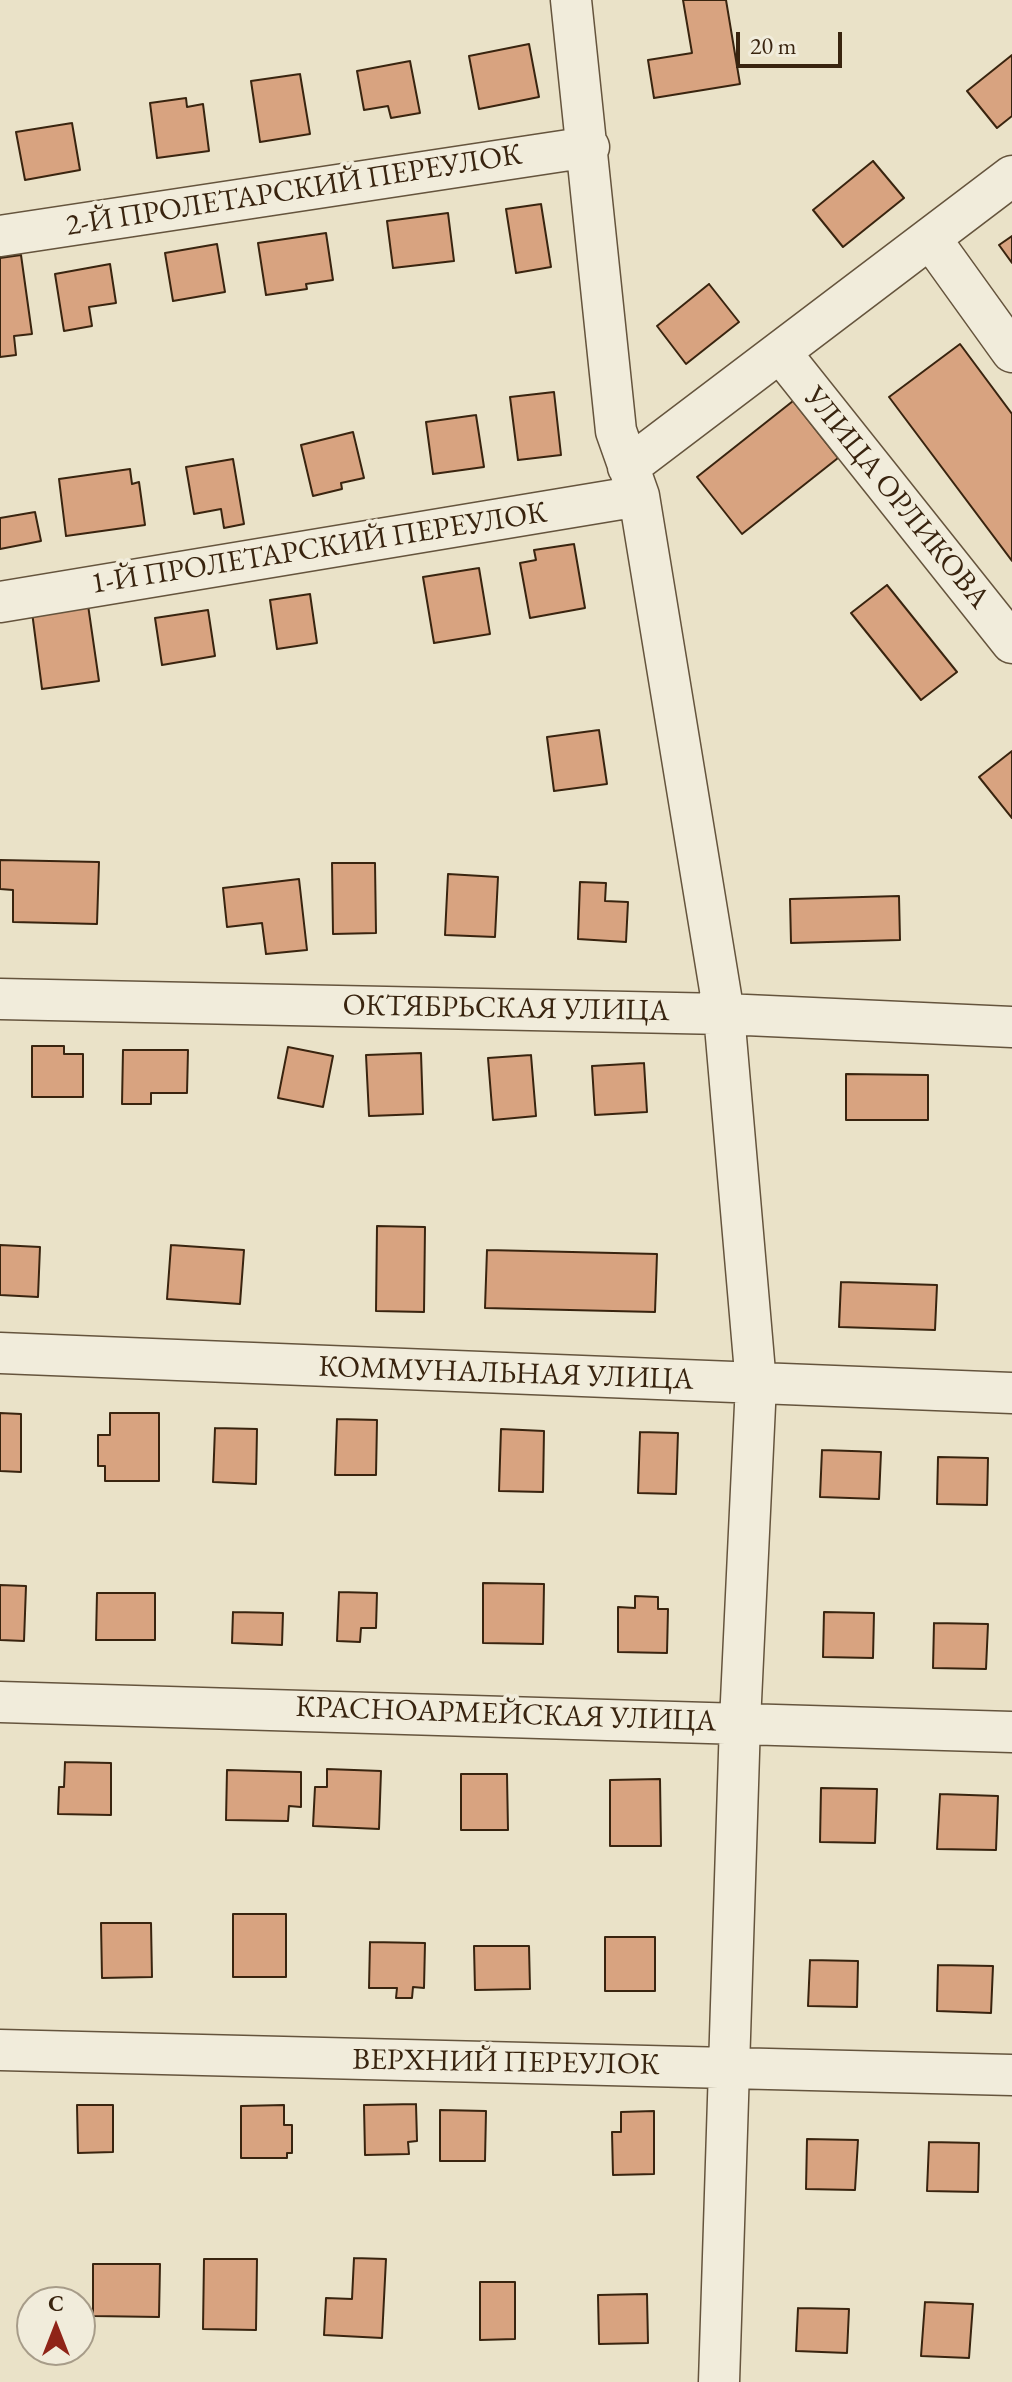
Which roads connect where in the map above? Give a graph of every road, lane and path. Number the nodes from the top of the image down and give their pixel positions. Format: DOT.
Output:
graph roads {
  1 [pos="571,0"];
  2 [pos="589,147"];
  3 [pos="1012,176"];
  4 [pos="0,236"];
  5 [pos="930,238"];
  6 [pos="780,352"];
  7 [pos="1012,352"];
  8 [pos="634,482"];
  9 [pos="0,602"];
  10 [pos="1012,643"];
  11 [pos="0,999"];
  12 [pos="724,1014"];
  13 [pos="1012,1027"];
  14 [pos="0,1353"];
  15 [pos="756,1384"];
  16 [pos="1012,1393"];
  17 [pos="0,1702"];
  18 [pos="740,1722"];
  19 [pos="1012,1732"];
  20 [pos="0,2050"];
  21 [pos="731,2069"];
  22 [pos="1012,2075"];
  23 [pos="719,2382"];
  1 -- 2 [label="street"];
  2 -- 4 [label="street, 2-Й ПРОЛЕТАРСКИЙ ПЕРЕУЛОК"];
  2 -- 8 [label="street"];
  3 -- 5 [label="street"];
  5 -- 6 [label="street"];
  5 -- 7 [label="street"];
  6 -- 8 [label="street"];
  6 -- 10 [label="street, УЛИЦА ОРЛИКОВА"];
  8 -- 9 [label="street, 1-Й ПРОЛЕТАРСКИЙ ПЕРЕУЛОК"];
  8 -- 12 [label="street"];
  11 -- 12 [label="street, ОКТЯБРЬСКАЯ УЛИЦА"];
  12 -- 13 [label="street, ОКТЯБРЬСКАЯ УЛИЦА"];
  12 -- 15 [label="street"];
  14 -- 15 [label="street, КОММУНАЛЬНАЯ УЛИЦА"];
  15 -- 16 [label="street, КОММУНАЛЬНАЯ УЛИЦА"];
  15 -- 18 [label="street"];
  17 -- 18 [label="street, КРАСНОАРМЕЙСКАЯ УЛИЦА"];
  18 -- 19 [label="street, КРАСНОАРМЕЙСКАЯ УЛИЦА"];
  18 -- 21 [label="street"];
  20 -- 21 [label="street, ВЕРХНИЙ ПЕРЕУЛОК"];
  21 -- 22 [label="street, ВЕРХНИЙ ПЕРЕУЛОК"];
  21 -- 23 [label="street"];
}
